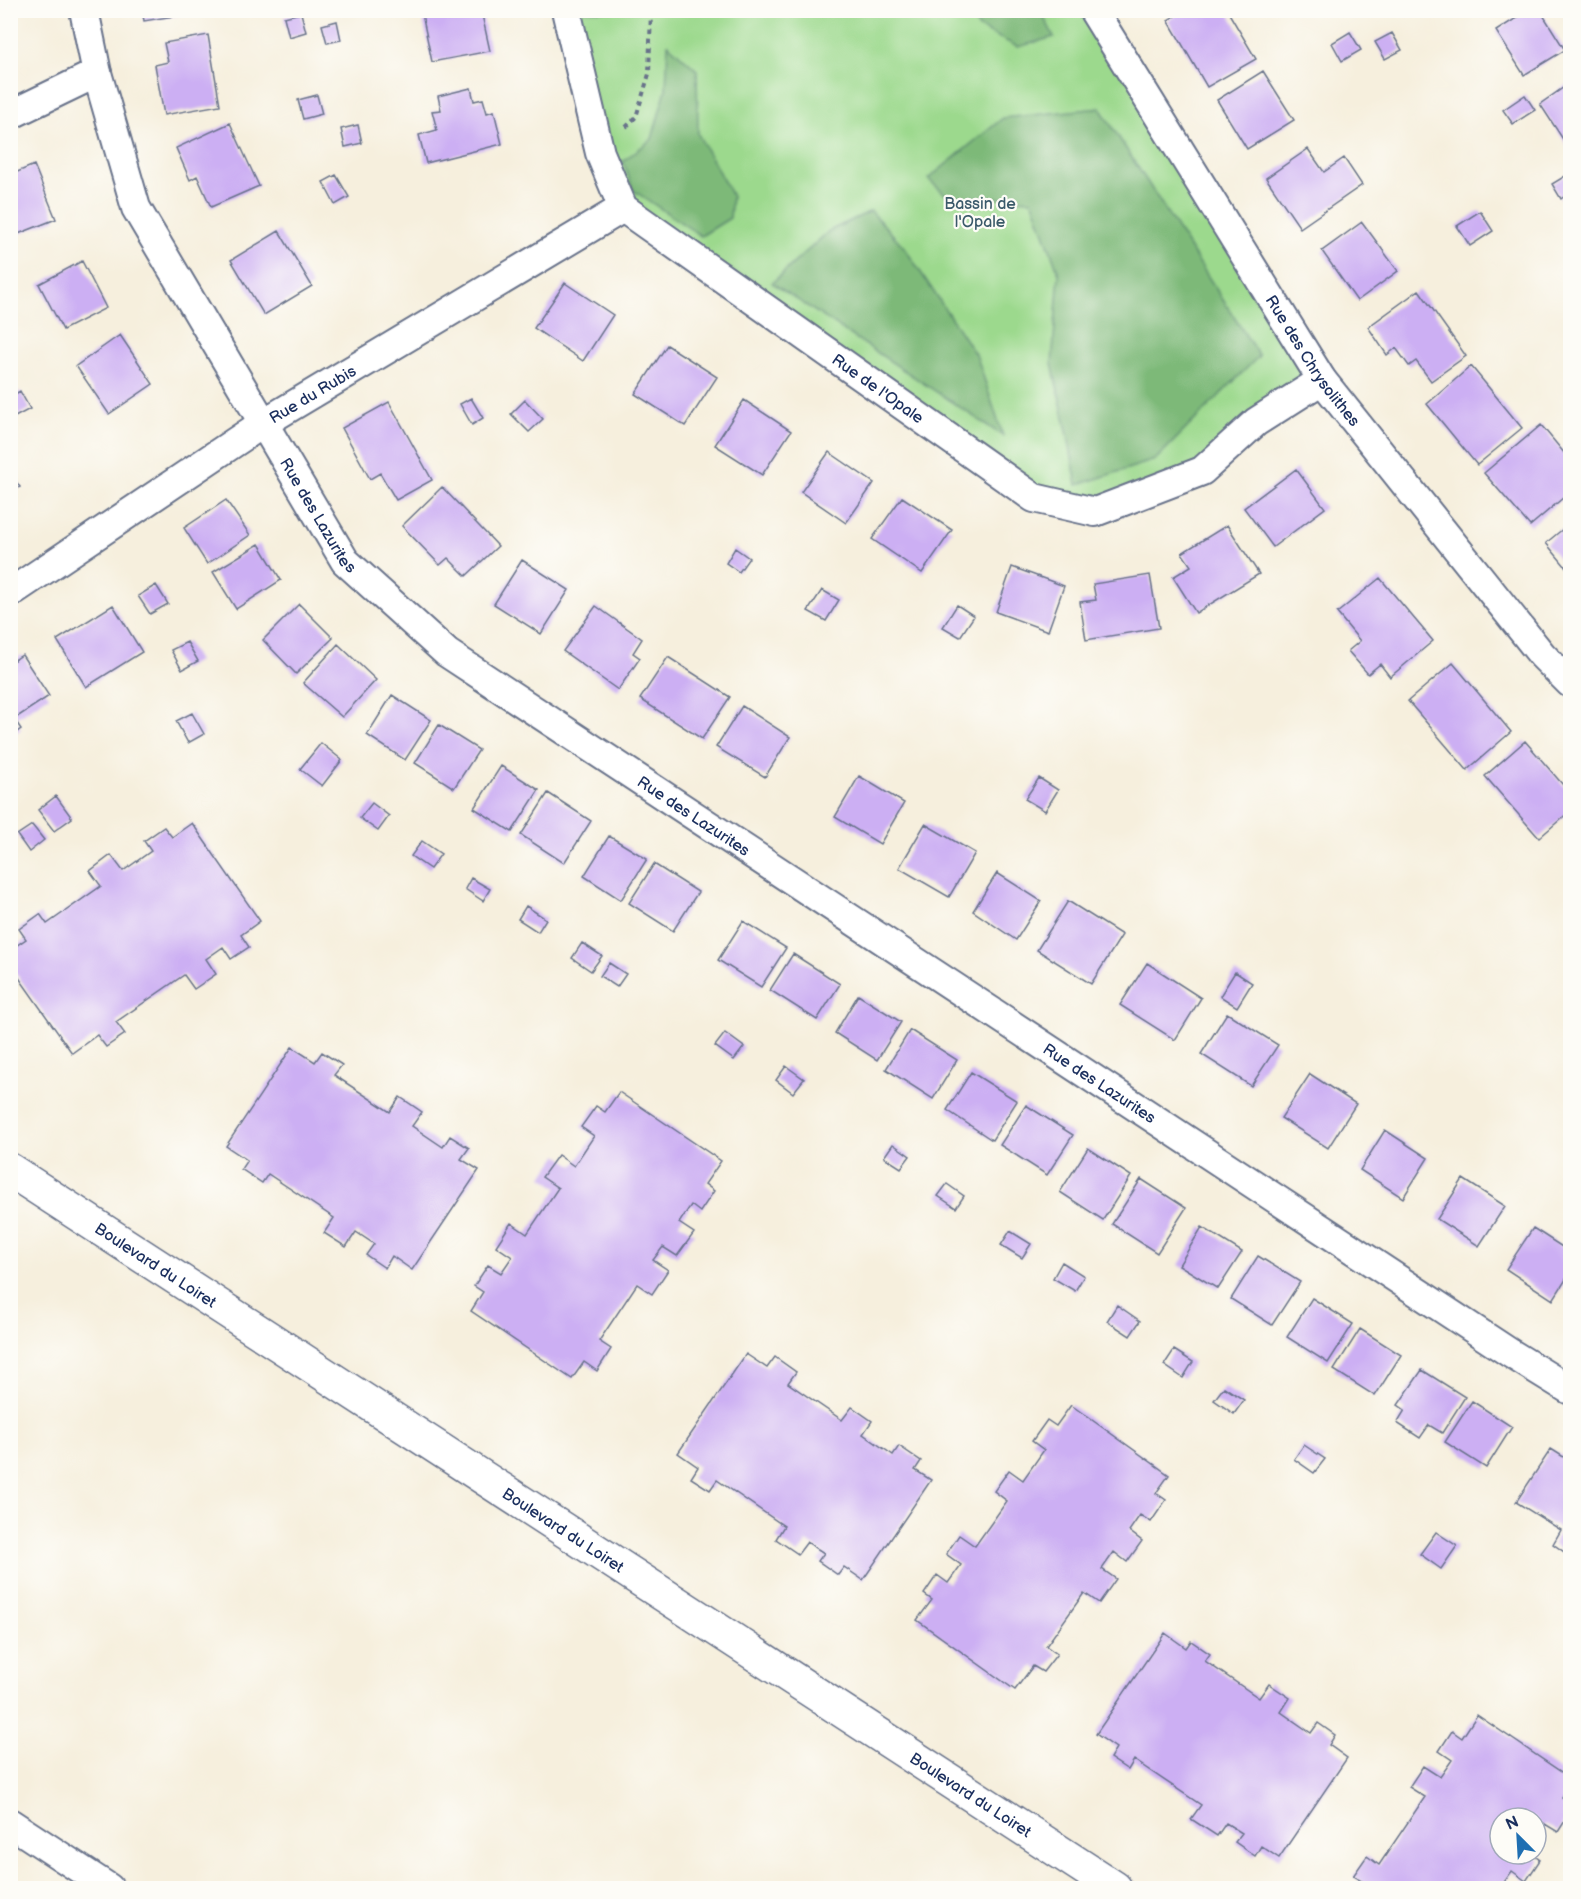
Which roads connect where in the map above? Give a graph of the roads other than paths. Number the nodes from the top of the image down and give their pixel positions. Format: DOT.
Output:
graph roads {
  1 [pos="84,10"];
  2 [pos="566,10"];
  3 [pos="1093,10"];
  4 [pos="97,74"];
  5 [pos="10,115"];
  6 [pos="623,208"];
  7 [pos="1322,380"];
  8 [pos="262,424"];
  9 [pos="10,593"];
  10 [pos="1570,683"];
  11 [pos="10,1170"];
  12 [pos="1570,1390"];
  13 [pos="10,1823"];
  14 [pos="109,1888"];
  15 [pos="1115,1888"];
  1 -- 4 [label="street, Rue des Lazurites"];
  2 -- 6 [label="street"];
  3 -- 7 [label="street, Rue des Chrysolithes"];
  4 -- 5 [label="street"];
  4 -- 8 [label="street, Rue des Lazurites"];
  6 -- 7 [label="street, Rue de l'Opale"];
  6 -- 8 [label="street, Rue du Rubis"];
  7 -- 10 [label="street, Rue des Chrysolithes"];
  8 -- 9 [label="street, Rue du Rubis"];
  8 -- 12 [label="street, Rue des Lazurites"];
  11 -- 15 [label="street, Boulevard du Loiret"];
  13 -- 14 [label="street"];
}
